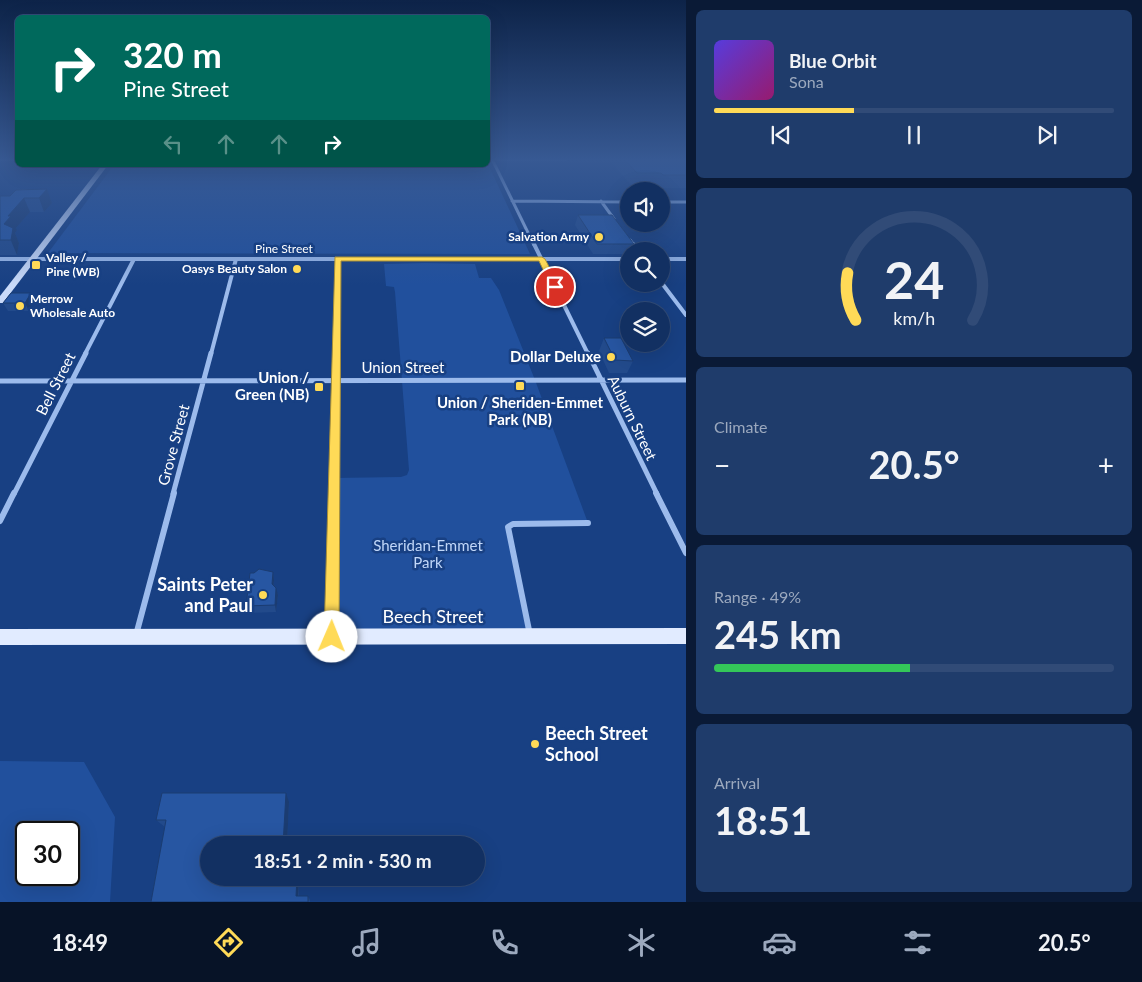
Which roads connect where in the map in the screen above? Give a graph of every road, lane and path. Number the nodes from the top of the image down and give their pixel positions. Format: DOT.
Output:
graph roads {
  1 [pos="77,201"];
  2 [pos="593,201"];
  3 [pos="601,201"];
  4 [pos="604,201"];
  5 [pos="512,202"];
  6 [pos="620,202"];
  7 [pos="670,202"];
  8 [pos="686,202"];
  9 [pos="618,224"];
  10 [pos="629,238"];
  11 [pos="632,242"];
  12 [pos="0,259"];
  13 [pos="32,259"];
  14 [pos="134,259"];
  15 [pos="236,259"];
  16 [pos="337,259"];
  17 [pos="542,259"];
  18 [pos="620,259"];
  19 [pos="670,259"];
  20 [pos="686,259"];
  21 [pos="669,292"];
  22 [pos="0,301"];
  23 [pos="686,315"];
  24 [pos="601,380"];
  25 [pos="686,380"];
  26 [pos="0,381"];
  27 [pos="72,381"];
  28 [pos="204,381"];
  29 [pos="335,381"];
  30 [pos="0,521"];
  31 [pos="588,523"];
  32 [pos="686,553"];
  33 [pos="686,636"];
  34 [pos="0,637"];
  35 [pos="332,637"];
  36 [pos="531,637"];
  37 [pos="135,638"];
  1 -- 13 [label="main road"];
  2 -- 5 [label="street"];
  3 -- 9 [label="street"];
  4 -- 6 [label="street"];
  5 -- 17 [label="street, Auburn Street"];
  7 -- 8 [label="street"];
  10 -- 11 [label="street"];
  12 -- 13 [label="street, Pine Street"];
  13 -- 14 [label="street, Pine Street"];
  13 -- 22 [label="main road"];
  14 -- 15 [label="street, Pine Street"];
  14 -- 27 [label="street, Bell Street"];
  15 -- 16 [label="street, Pine Street"];
  15 -- 28 [label="street, Grove Street"];
  16 -- 17 [label="street, Pine Street"];
  16 -- 29 [label="street"];
  17 -- 18 [label="street, Pine Street"];
  17 -- 24 [label="street, Auburn Street"];
  19 -- 20 [label="street"];
  21 -- 23 [label="street"];
  24 -- 25 [label="street, Union Street"];
  24 -- 29 [label="street, Union Street"];
  24 -- 32 [label="street, Auburn Street"];
  26 -- 27 [label="street, Union Street"];
  27 -- 28 [label="street, Union Street"];
  27 -- 30 [label="street, Bell Street"];
  28 -- 29 [label="street, Union Street"];
  28 -- 37 [label="street, Grove Street"];
  29 -- 35 [label="street"];
  31 -- 36 [label="street"];
  33 -- 36 [label="main road, Beech Street"];
  34 -- 37 [label="main road, Beech Street"];
  35 -- 36 [label="main road, Beech Street"];
  35 -- 37 [label="main road, Beech Street"];
}
